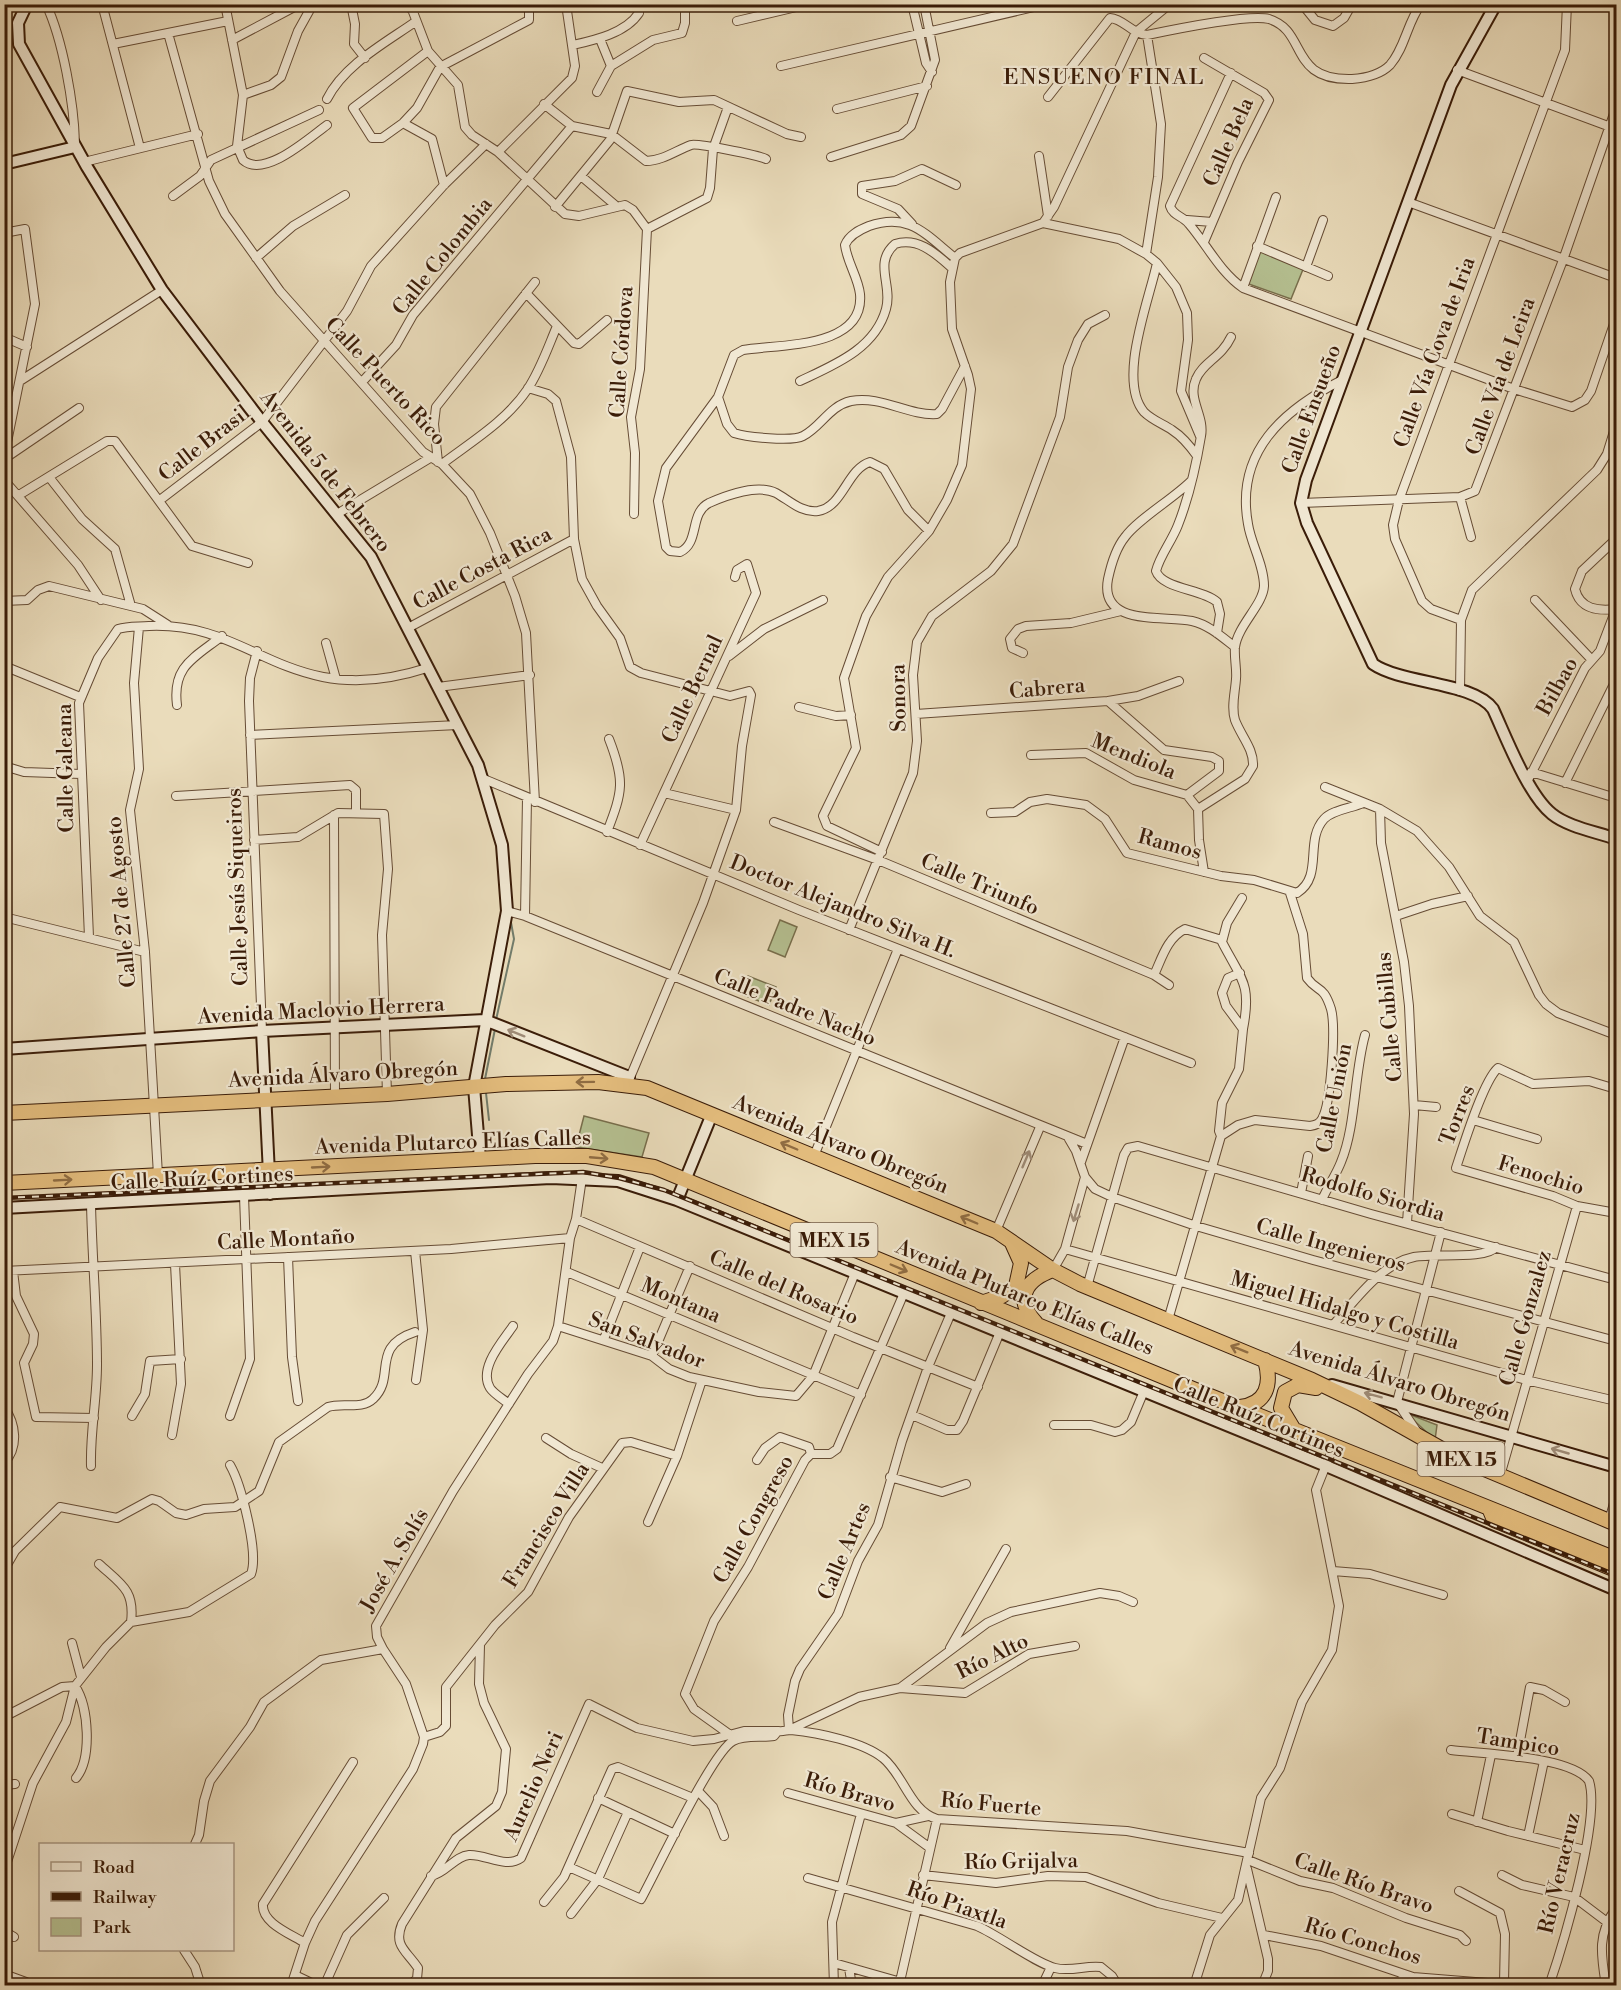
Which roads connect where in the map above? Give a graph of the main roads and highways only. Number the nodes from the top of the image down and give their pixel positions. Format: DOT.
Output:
graph roads {
  1 [pos="4,1113"];
  2 [pos="4,1183"];
  3 [pos="1011,1240"];
  4 [pos="1053,1270"];
  5 [pos="1021,1287"];
  6 [pos="981,1303"];
  7 [pos="1036,1323"];
  8 [pos="1265,1360"];
  9 [pos="1240,1407"];
  10 [pos="1384,1416"];
  11 [pos="1295,1430"];
  12 [pos="1456,1457"];
  13 [pos="1489,1508"];
  14 [pos="1613,1523"];
  15 [pos="1617,1533"];
  16 [pos="1617,1559"];
  17 [pos="1617,1565"];
  18 [pos="1617,1570"];
  3 -- 1 [label="highway, Avenida Álvaro Obregón / MEX 15, one-way"];
  2 -- 6 [label="highway, Avenida Plutarco Elías Calles / MEX 15, one-way"];
  3 -- 4 [label="highway, Avenida Álvaro Obregón / MEX 15"];
  3 -- 5 [label="highway"];
  4 -- 5 [label="highway"];
  8 -- 4 [label="highway, Avenida Álvaro Obregón / MEX 15, one-way"];
  5 -- 6 [label="highway"];
  5 -- 7 [label="highway"];
  6 -- 7 [label="highway, Avenida Plutarco Elías Calles / MEX 15"];
  7 -- 9 [label="highway, Avenida Plutarco Elías Calles / MEX 15"];
  8 -- 9 [label="highway"];
  8 -- 10 [label="highway, Avenida Álvaro Obregón / MEX 15"];
  9 -- 11 [label="highway, Avenida Plutarco Elías Calles / MEX 15"];
  10 -- 11 [label="highway"];
  10 -- 12 [label="highway, MEX 15"];
  11 -- 13 [label="highway, Avenida Plutarco Elías Calles / MEX 15"];
  12 -- 14 [label="highway, MEX 15"];
  12 -- 15 [label="highway"];
  13 -- 16 [label="highway, Avenida Plutarco Elías Calles / MEX 15"];
  13 -- 17 [label="highway"];
  13 -- 18 [label="highway"];
}
